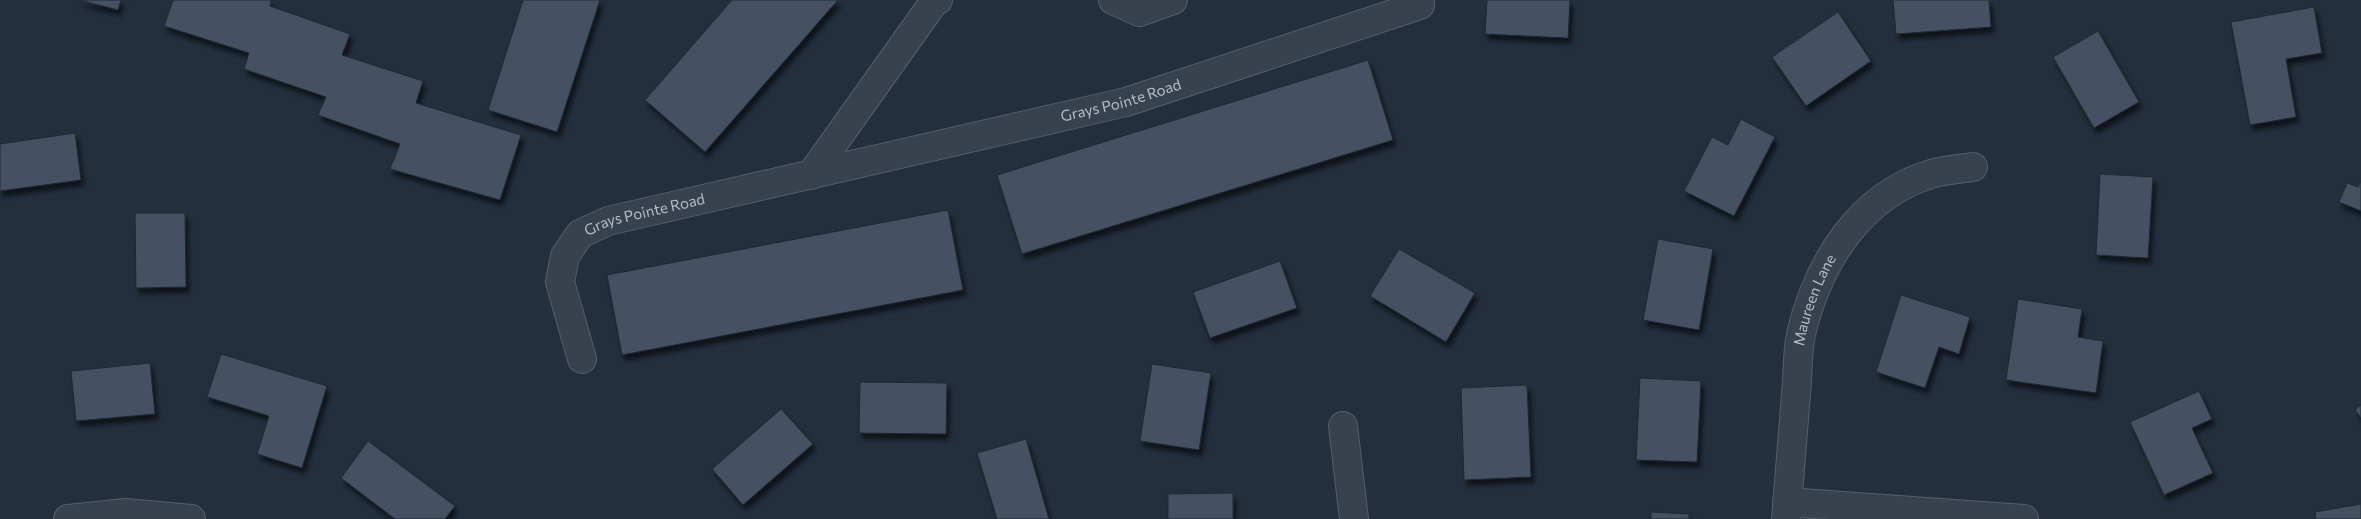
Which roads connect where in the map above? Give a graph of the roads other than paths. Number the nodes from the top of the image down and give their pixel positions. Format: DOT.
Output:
graph roads {
  1 [pos="938,0"];
  2 [pos="1113,0"];
  3 [pos="1173,0"];
  4 [pos="1420,0"];
  5 [pos="1973,168"];
  6 [pos="811,175"];
  7 [pos="582,359"];
  8 [pos="1343,426"];
  9 [pos="1787,510"];
  10 [pos="68,519"];
  11 [pos="191,519"];
  12 [pos="1354,519"];
  13 [pos="2024,519"];
  1 -- 6 [label="street"];
  2 -- 3 [label="street"];
  4 -- 6 [label="street, Grays Pointe Road"];
  5 -- 9 [label="street, Maureen Lane"];
  6 -- 7 [label="street, Grays Pointe Road"];
  8 -- 12 [label="street"];
  9 -- 13 [label="street"];
  10 -- 11 [label="street"];
}
